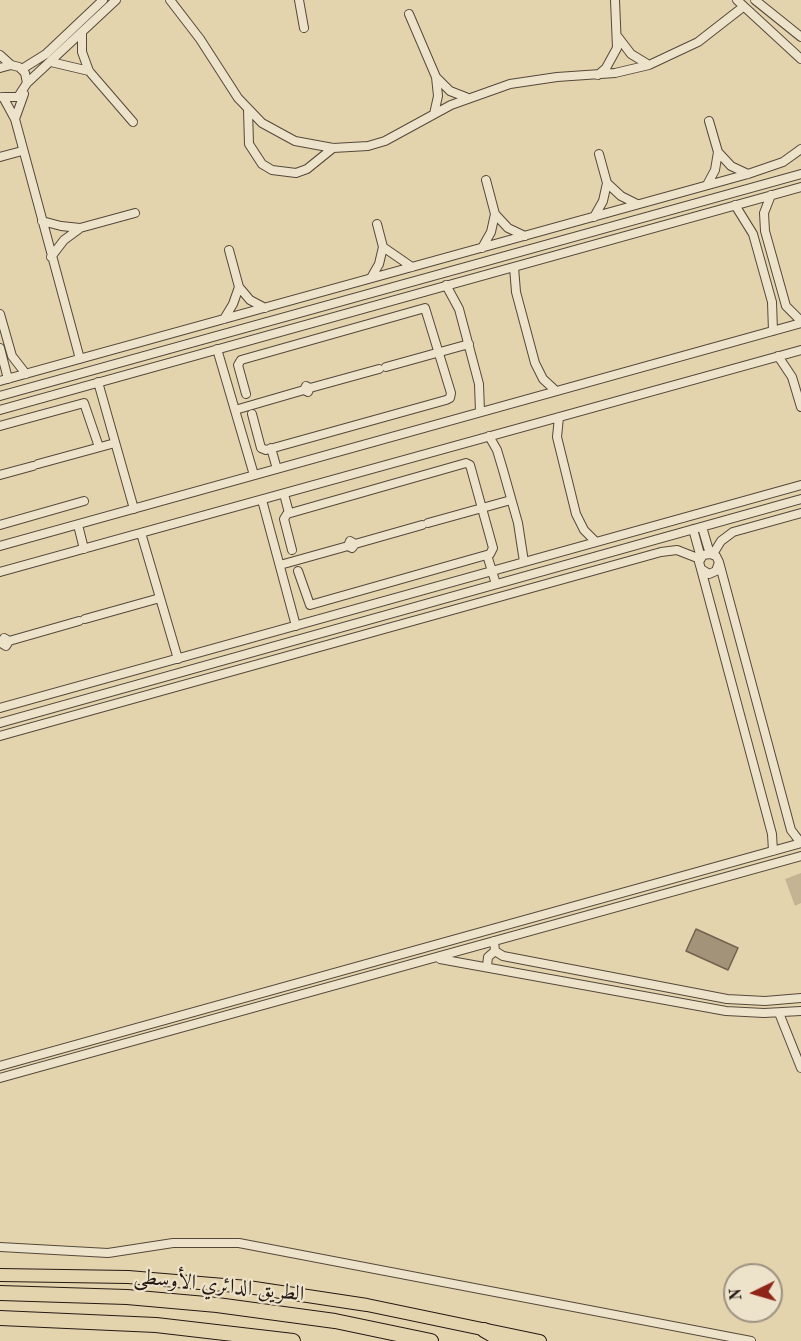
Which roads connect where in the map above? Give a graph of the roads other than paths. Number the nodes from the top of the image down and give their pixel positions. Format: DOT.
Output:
graph roads {
  1 [pos="103,0"];
  2 [pos="116,0"];
  3 [pos="170,0"];
  4 [pos="299,0"];
  5 [pos="615,0"];
  6 [pos="755,0"];
  7 [pos="740,2"];
  8 [pos="409,14"];
  9 [pos="304,28"];
  10 [pos="82,32"];
  11 [pos="801,37"];
  12 [pos="618,38"];
  13 [pos="0,56"];
  14 [pos="801,58"];
  15 [pos="51,62"];
  16 [pos="11,65"];
  17 [pos="649,65"];
  18 [pos="0,68"];
  19 [pos="22,69"];
  20 [pos="89,71"];
  21 [pos="598,75"];
  22 [pos="436,77"];
  23 [pos="26,86"];
  24 [pos="1,97"];
  25 [pos="468,98"];
  26 [pos="248,110"];
  27 [pos="434,114"];
  28 [pos="15,118"];
  29 [pos="133,122"];
  30 [pos="709,122"];
  31 [pos="333,148"];
  32 [pos="801,149"];
  33 [pos="22,151"];
  34 [pos="718,152"];
  35 [pos="599,154"];
  36 [pos="0,157"];
  37 [pos="748,174"];
  38 [pos="801,174"];
  39 [pos="486,180"];
  40 [pos="607,183"];
  41 [pos="706,185"];
  42 [pos="801,187"];
  43 [pos="771,195"];
  44 [pos="707,200"];
  45 [pos="638,204"];
  46 [pos="735,205"];
  47 [pos="679,207"];
  48 [pos="711,212"];
  49 [pos="135,213"];
  50 [pos="495,214"];
  51 [pos="594,217"];
  52 [pos="683,220"];
  53 [pos="42,221"];
  54 [pos="377,224"];
  55 [pos="80,228"];
  56 [pos="525,236"];
  57 [pos="383,247"];
  58 [pos="482,248"];
  59 [pos="229,250"];
  60 [pos="51,257"];
  61 [pos="412,267"];
  62 [pos="514,267"];
  63 [pos="371,279"];
  64 [pos="447,285"];
  65 [pos="239,287"];
  66 [pos="415,294"];
  67 [pos="265,308"];
  68 [pos="419,310"];
  69 [pos="0,314"];
  70 [pos="224,319"];
  71 [pos="801,322"];
  72 [pos="773,331"];
  73 [pos="469,344"];
  74 [pos="0,348"];
  75 [pos="217,349"];
  76 [pos="801,350"];
  77 [pos="439,352"];
  78 [pos="778,356"];
  79 [pos="80,359"];
  80 [pos="26,374"];
  81 [pos="4,380"];
  82 [pos="98,382"];
  83 [pos="556,391"];
  84 [pos="246,394"];
  85 [pos="0,396"];
  86 [pos="801,407"];
  87 [pos="0,410"];
  88 [pos="235,410"];
  89 [pos="480,412"];
  90 [pos="252,414"];
  91 [pos="559,417"];
  92 [pos="0,426"];
  93 [pos="489,436"];
  94 [pos="115,442"];
  95 [pos="99,447"];
  96 [pos="271,448"];
  97 [pos="277,469"];
  98 [pos="0,475"];
  99 [pos="254,475"];
  100 [pos="801,485"];
  101 [pos="284,494"];
  102 [pos="801,499"];
  103 [pos="262,500"];
  104 [pos="511,500"];
  105 [pos="84,501"];
  106 [pos="482,508"];
  107 [pos="134,509"];
  108 [pos="289,513"];
  109 [pos="801,513"];
  110 [pos="0,525"];
  111 [pos="78,525"];
  112 [pos="702,527"];
  113 [pos="693,529"];
  114 [pos="141,533"];
  115 [pos="596,543"];
  116 [pos="0,546"];
  117 [pos="84,549"];
  118 [pos="292,550"];
  119 [pos="712,554"];
  120 [pos="487,555"];
  121 [pos="701,558"];
  122 [pos="524,562"];
  123 [pos="719,562"];
  124 [pos="280,565"];
  125 [pos="701,569"];
  126 [pos="298,571"];
  127 [pos="492,571"];
  128 [pos="0,572"];
  129 [pos="496,584"];
  130 [pos="160,598"];
  131 [pos="296,626"];
  132 [pos="3,643"];
  133 [pos="232,644"];
  134 [pos="236,657"];
  135 [pos="178,659"];
  136 [pos="0,708"];
  137 [pos="0,723"];
  138 [pos="0,736"];
  139 [pos="801,843"];
  140 [pos="772,851"];
  141 [pos="801,856"];
  142 [pos="665,881"];
  143 [pos="669,893"];
  144 [pos="494,941"];
  145 [pos="495,951"];
  146 [pos="429,959"];
  147 [pos="487,966"];
  148 [pos="309,980"];
  149 [pos="312,992"];
  150 [pos="801,998"];
  151 [pos="801,1011"];
  152 [pos="779,1013"];
  153 [pos="0,1066"];
  154 [pos="801,1068"];
  155 [pos="0,1078"];
  156 [pos="0,1247"];
  157 [pos="0,1266"];
  158 [pos="0,1275"];
  159 [pos="38,1275"];
  160 [pos="0,1293"];
  161 [pos="0,1318"];
  162 [pos="484,1330"];
  163 [pos="293,1341"];
  164 [pos="431,1341"];
  165 [pos="503,1341"];
  166 [pos="540,1341"];
  167 [pos="751,1341"];
  1 -- 19 [label="street"];
  2 -- 10 [label="street"];
  3 -- 26 [label="street"];
  4 -- 9 [label="street"];
  5 -- 12 [label="street"];
  6 -- 11 [label="street"];
  7 -- 14 [label="street"];
  7 -- 17 [label="street"];
  8 -- 22 [label="street"];
  10 -- 15 [label="street"];
  10 -- 20 [label="street"];
  12 -- 17 [label="street"];
  12 -- 21 [label="street"];
  13 -- 16 [label="street"];
  15 -- 20 [label="street"];
  15 -- 23 [label="street"];
  16 -- 18 [label="street"];
  16 -- 19 [label="street"];
  17 -- 21 [label="street"];
  19 -- 23 [label="street"];
  20 -- 29 [label="street"];
  21 -- 25 [label="street"];
  22 -- 25 [label="street"];
  22 -- 27 [label="street"];
  23 -- 24 [label="street"];
  23 -- 28 [label="street"];
  24 -- 28 [label="street"];
  25 -- 27 [label="street"];
  26 -- 31 [label="street"];
  26 -- 31 [label="street"];
  27 -- 31 [label="street"];
  28 -- 33 [label="street"];
  30 -- 34 [label="street"];
  32 -- 37 [label="street"];
  33 -- 36 [label="street"];
  33 -- 53 [label="street"];
  34 -- 37 [label="street"];
  34 -- 41 [label="street"];
  35 -- 40 [label="street"];
  37 -- 41 [label="street"];
  38 -- 44 [label="street"];
  39 -- 50 [label="street"];
  40 -- 45 [label="street"];
  40 -- 51 [label="street"];
  41 -- 45 [label="street"];
  42 -- 43 [label="street"];
  43 -- 46 [label="street"];
  43 -- 71 [label="street"];
  44 -- 47 [label="street"];
  44 -- 48 [label="street"];
  45 -- 51 [label="street"];
  46 -- 48 [label="street"];
  46 -- 72 [label="street"];
  47 -- 52 [label="street"];
  47 -- 85 [label="street"];
  48 -- 52 [label="street"];
  49 -- 55 [label="street"];
  50 -- 56 [label="street"];
  50 -- 58 [label="street"];
  51 -- 56 [label="street"];
  52 -- 62 [label="street"];
  53 -- 55 [label="street"];
  53 -- 60 [label="street"];
  54 -- 57 [label="street"];
  55 -- 60 [label="street"];
  56 -- 58 [label="street"];
  57 -- 61 [label="street"];
  57 -- 63 [label="street"];
  58 -- 61 [label="street"];
  59 -- 65 [label="street"];
  60 -- 79 [label="street"];
  61 -- 63 [label="street"];
  62 -- 64 [label="street"];
  62 -- 83 [label="street"];
  63 -- 67 [label="street"];
  64 -- 66 [label="street"];
  64 -- 73 [label="street"];
  65 -- 67 [label="street"];
  65 -- 70 [label="street"];
  66 -- 68 [label="street"];
  66 -- 75 [label="street"];
  67 -- 70 [label="street"];
  68 -- 77 [label="street"];
  68 -- 84 [label="street"];
  69 -- 80 [label="street"];
  70 -- 79 [label="street"];
  71 -- 72 [label="street"];
  72 -- 83 [label="street"];
  73 -- 77 [label="street"];
  73 -- 89 [label="street"];
  74 -- 81 [label="street"];
  75 -- 82 [label="street"];
  75 -- 88 [label="street"];
  76 -- 78 [label="street"];
  77 -- 88 [label="street"];
  77 -- 96 [label="street"];
  78 -- 86 [label="street"];
  78 -- 91 [label="street"];
  79 -- 80 [label="street"];
  80 -- 81 [label="street"];
  82 -- 87 [label="street"];
  82 -- 94 [label="street"];
  83 -- 89 [label="street"];
  88 -- 99 [label="street"];
  89 -- 97 [label="street"];
  90 -- 96 [label="street"];
  91 -- 93 [label="street"];
  91 -- 115 [label="street"];
  92 -- 95 [label="street"];
  93 -- 101 [label="street"];
  93 -- 104 [label="street"];
  94 -- 95 [label="street"];
  94 -- 107 [label="street"];
  95 -- 98 [label="street"];
  96 -- 97 [label="street"];
  97 -- 99 [label="street"];
  99 -- 107 [label="street"];
  100 -- 115 [label="street"];
  101 -- 103 [label="street"];
  101 -- 108 [label="street"];
  102 -- 112 [label="street"];
  103 -- 114 [label="street"];
  103 -- 124 [label="street"];
  104 -- 106 [label="street"];
  104 -- 122 [label="street"];
  105 -- 110 [label="street"];
  106 -- 108 [label="street"];
  106 -- 120 [label="street"];
  106 -- 124 [label="street"];
  107 -- 111 [label="street"];
  108 -- 118 [label="street"];
  109 -- 119 [label="street"];
  111 -- 116 [label="street"];
  111 -- 117 [label="street"];
  112 -- 113 [label="street"];
  112 -- 119 [label="street"];
  113 -- 121 [label="street"];
  113 -- 129 [label="street"];
  114 -- 117 [label="street"];
  114 -- 130 [label="street"];
  115 -- 122 [label="street"];
  117 -- 128 [label="street"];
  119 -- 121 [label="street"];
  119 -- 123 [label="street"];
  120 -- 126 [label="street"];
  120 -- 127 [label="street"];
  121 -- 125 [label="street"];
  121 -- 138 [label="street"];
  122 -- 127 [label="street"];
  123 -- 125 [label="street"];
  123 -- 139 [label="street"];
  124 -- 131 [label="street"];
  125 -- 140 [label="street"];
  127 -- 129 [label="street"];
  127 -- 131 [label="street"];
  129 -- 134 [label="street"];
  130 -- 132 [label="street"];
  130 -- 135 [label="street"];
  131 -- 133 [label="street"];
  133 -- 134 [label="street"];
  133 -- 135 [label="street"];
  134 -- 137 [label="street"];
  135 -- 136 [label="street"];
  139 -- 140 [label="street"];
  140 -- 142 [label="street"];
  141 -- 143 [label="street"];
  142 -- 143 [label="street"];
  142 -- 148 [label="street"];
  143 -- 144 [label="street"];
  144 -- 145 [label="street"];
  144 -- 146 [label="street"];
  145 -- 147 [label="street"];
  145 -- 150 [label="street"];
  146 -- 147 [label="street"];
  146 -- 149 [label="street"];
  147 -- 152 [label="street"];
  148 -- 149 [label="street"];
  148 -- 153 [label="street"];
  149 -- 155 [label="street"];
  151 -- 152 [label="street"];
  152 -- 154 [label="street"];
  156 -- 167 [label="street"];
  157 -- 159 [label="highway"];
  158 -- 159 [label="highway"];
  159 -- 162 [label="highway"];
  160 -- 164 [label="highway, الطريق الدائري الأوسطى"];
  161 -- 163 [label="highway"];
  162 -- 165 [label="highway"];
  162 -- 166 [label="highway"];
}
